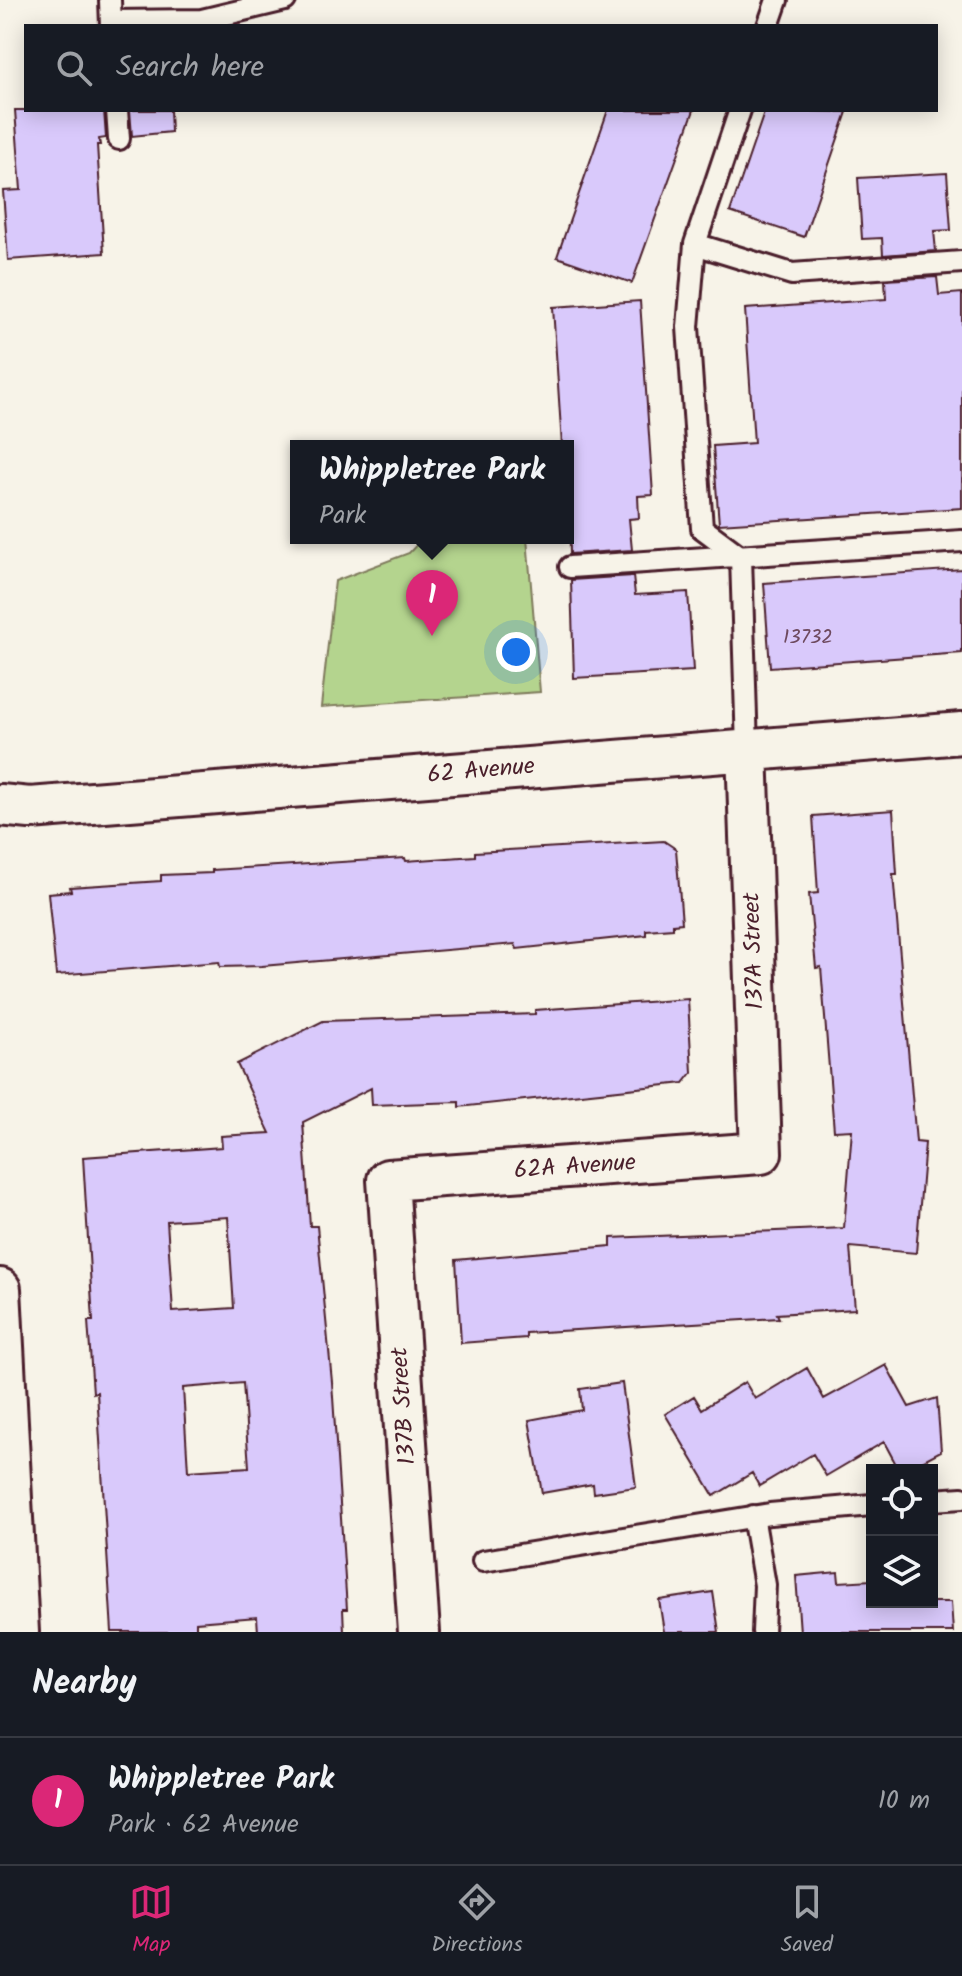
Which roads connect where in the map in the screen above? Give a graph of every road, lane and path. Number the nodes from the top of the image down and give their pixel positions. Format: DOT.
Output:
graph roads {
  1 [pos="285,0"];
  2 [pos="777,0"];
  3 [pos="111,16"];
  4 [pos="769,24"];
  5 [pos="117,112"];
  6 [pos="739,112"];
  7 [pos="119,139"];
  8 [pos="695,244"];
  9 [pos="962,262"];
  10 [pos="962,541"];
  11 [pos="741,557"];
  12 [pos="570,567"];
  13 [pos="962,733"];
  14 [pos="747,749"];
  15 [pos="0,805"];
  16 [pos="761,1153"];
  17 [pos="388,1180"];
  18 [pos="0,1289"];
  19 [pos="962,1498"];
  20 [pos="938,1500"];
  21 [pos="866,1506"];
  22 [pos="753,1516"];
  23 [pos="483,1561"];
  24 [pos="18,1632"];
  25 [pos="419,1632"];
  26 [pos="763,1632"];
  1 -- 3 [label="lane"];
  2 -- 4 [label="lane"];
  5 -- 7 [label="lane"];
  6 -- 8 [label="lane"];
  8 -- 9 [label="lane"];
  8 -- 11 [label="lane"];
  10 -- 11 [label="lane"];
  11 -- 12 [label="lane"];
  11 -- 14 [label="lane"];
  13 -- 14 [label="street, 62 Avenue"];
  14 -- 15 [label="street, 62 Avenue"];
  14 -- 16 [label="street, 137A Street"];
  16 -- 17 [label="street, 62A Avenue"];
  17 -- 25 [label="street, 137B Street"];
  18 -- 24 [label="street"];
  19 -- 20 [label="lane"];
  21 -- 22 [label="lane"];
  22 -- 23 [label="lane"];
  22 -- 26 [label="lane"];
}
